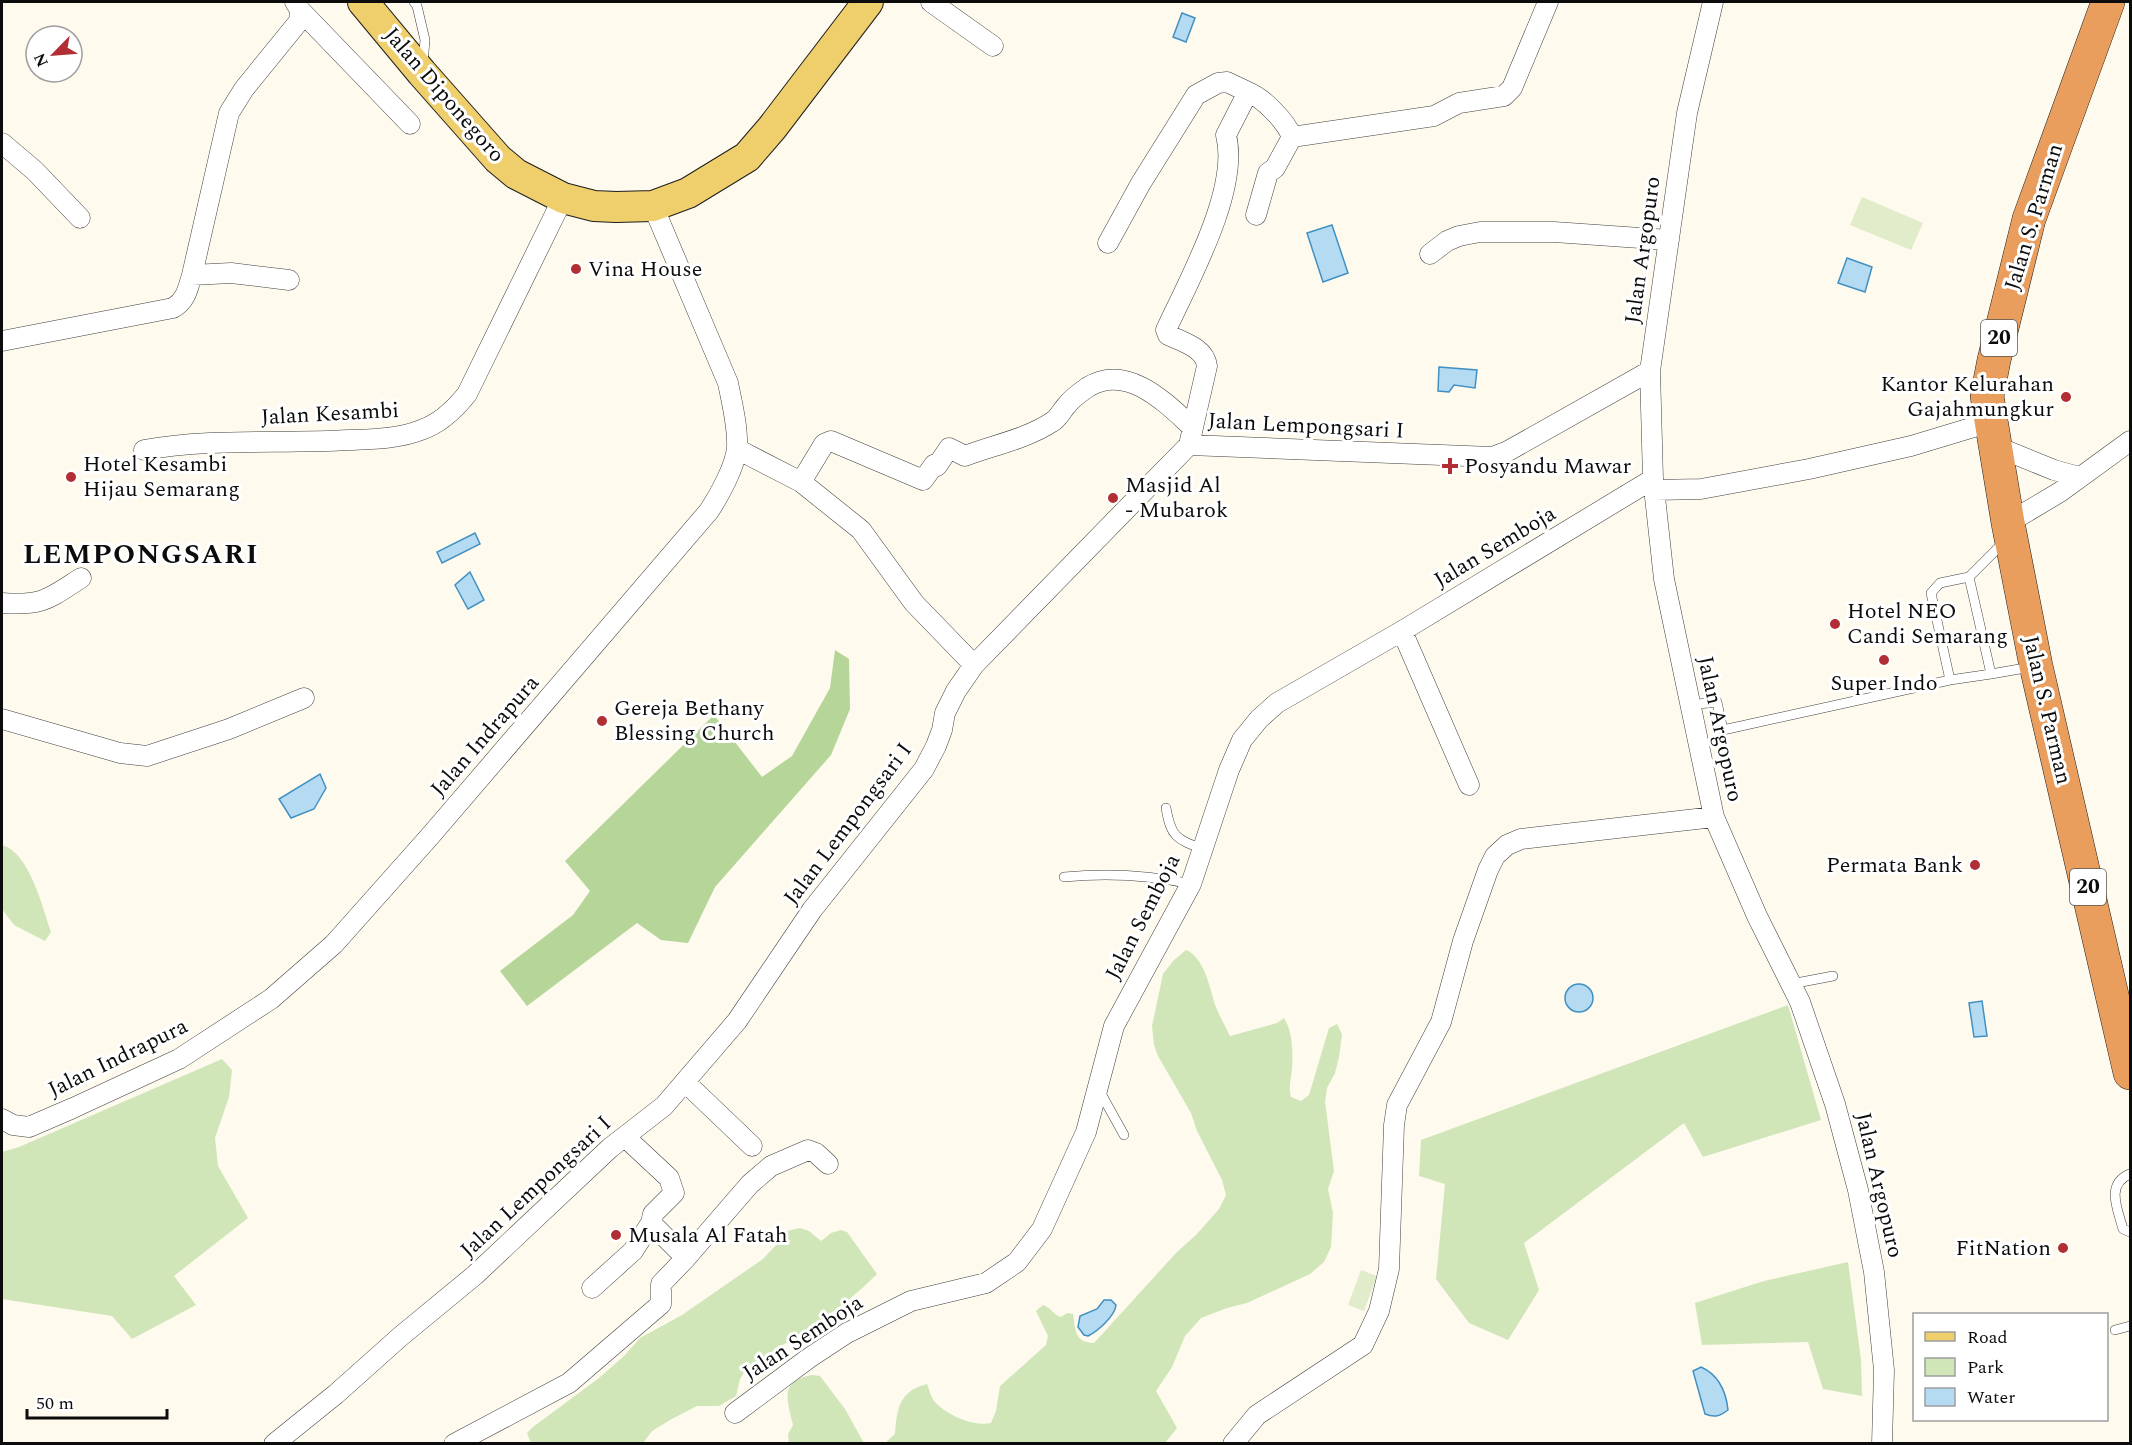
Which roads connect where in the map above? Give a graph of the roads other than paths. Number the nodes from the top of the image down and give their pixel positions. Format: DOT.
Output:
graph roads {
  1 [pos="363,2"];
  2 [pos="868,2"];
  3 [pos="931,2"];
  4 [pos="1548,2"];
  5 [pos="1713,2"];
  6 [pos="2108,2"];
  7 [pos="418,3"];
  8 [pos="298,6"];
  9 [pos="993,46"];
  10 [pos="422,73"];
  11 [pos="1248,92"];
  12 [pos="410,124"];
  13 [pos="1292,137"];
  14 [pos="6,153"];
  15 [pos="563,198"];
  16 [pos="653,206"];
  17 [pos="1256,215"];
  18 [pos="80,218"];
  19 [pos="1669,240"];
  20 [pos="1108,243"];
  21 [pos="1430,254"];
  22 [pos="192,275"];
  23 [pos="289,280"];
  24 [pos="2,341"];
  25 [pos="1650,371"];
  26 [pos="1993,433"];
  27 [pos="1190,436"];
  28 [pos="2130,441"];
  29 [pos="737,449"];
  30 [pos="144,450"];
  31 [pos="2079,477"];
  32 [pos="801,482"];
  33 [pos="1654,484"];
  34 [pos="2009,529"];
  35 [pos="1969,577"];
  36 [pos="81,578"];
  37 [pos="2,603"];
  38 [pos="1402,632"];
  39 [pos="974,666"];
  40 [pos="2036,666"];
  41 [pos="1991,674"];
  42 [pos="1950,680"];
  43 [pos="304,698"];
  44 [pos="1689,705"];
  45 [pos="2,719"];
  46 [pos="1469,786"];
  47 [pos="1166,808"];
  48 [pos="1714,817"];
  49 [pos="1203,849"];
  50 [pos="1064,877"];
  51 [pos="1191,884"];
  52 [pos="1833,976"];
  53 [pos="1791,984"];
  54 [pos="2130,1072"];
  55 [pos="685,1082"];
  56 [pos="1098,1090"];
  57 [pos="2,1119"];
  58 [pos="1124,1135"];
  59 [pos="625,1137"];
  60 [pos="753,1146"];
  61 [pos="828,1164"];
  62 [pos="2130,1174"];
  63 [pos="657,1230"];
  64 [pos="2130,1232"];
  65 [pos="686,1258"];
  66 [pos="592,1288"];
  67 [pos="2130,1326"];
  68 [pos="2115,1330"];
  69 [pos="735,1413"];
  70 [pos="274,1443"];
  71 [pos="454,1443"];
  72 [pos="1233,1443"];
  73 [pos="1882,1443"];
  1 -- 10 [label="main road, Jalan Diponegoro"];
  2 -- 16 [label="main road, Jalan Diponegoro"];
  3 -- 9 [label="street"];
  4 -- 13 [label="street"];
  5 -- 19 [label="street, Jalan Argopuro"];
  6 -- 26 [label="highway, Jalan S. Parman / 20"];
  7 -- 10 [label="lane"];
  8 -- 12 [label="street"];
  8 -- 22 [label="street"];
  10 -- 15 [label="main road, Jalan Diponegoro"];
  11 -- 13 [label="street"];
  11 -- 20 [label="street"];
  11 -- 27 [label="street"];
  13 -- 17 [label="street"];
  14 -- 18 [label="street"];
  15 -- 16 [label="main road, Jalan Diponegoro"];
  15 -- 30 [label="street, Jalan Kesambi"];
  16 -- 29 [label="street, Jalan Indrapura"];
  19 -- 21 [label="street"];
  19 -- 25 [label="street, Jalan Argopuro"];
  22 -- 23 [label="street"];
  22 -- 24 [label="street"];
  25 -- 27 [label="street, Jalan Lempongsari I"];
  25 -- 33 [label="street, Jalan Argopuro"];
  26 -- 31 [label="street"];
  26 -- 33 [label="street"];
  26 -- 34 [label="highway, Jalan S. Parman / 20"];
  27 -- 32 [label="street"];
  27 -- 39 [label="street, Jalan Lempongsari I"];
  28 -- 31 [label="street"];
  29 -- 32 [label="street"];
  29 -- 57 [label="street, Jalan Indrapura"];
  31 -- 34 [label="street"];
  32 -- 39 [label="street"];
  33 -- 38 [label="street, Jalan Semboja"];
  33 -- 44 [label="street, Jalan Argopuro"];
  34 -- 35 [label="lane"];
  34 -- 40 [label="highway, Jalan S. Parman / 20"];
  35 -- 41 [label="lane"];
  35 -- 42 [label="lane"];
  36 -- 37 [label="street"];
  38 -- 46 [label="street"];
  38 -- 49 [label="street, Jalan Semboja"];
  39 -- 55 [label="street, Jalan Lempongsari I"];
  40 -- 41 [label="lane"];
  40 -- 54 [label="highway, Jalan S. Parman / 20"];
  41 -- 42 [label="lane"];
  42 -- 44 [label="lane"];
  43 -- 45 [label="street"];
  44 -- 48 [label="street, Jalan Argopuro"];
  47 -- 49 [label="lane"];
  48 -- 53 [label="street, Jalan Argopuro"];
  48 -- 72 [label="street"];
  49 -- 51 [label="street, Jalan Semboja"];
  50 -- 51 [label="lane"];
  51 -- 56 [label="street, Jalan Semboja"];
  52 -- 53 [label="lane"];
  53 -- 73 [label="street, Jalan Argopuro"];
  55 -- 59 [label="street, Jalan Lempongsari I"];
  55 -- 60 [label="street"];
  56 -- 58 [label="lane"];
  56 -- 69 [label="street, Jalan Semboja"];
  59 -- 63 [label="street"];
  59 -- 70 [label="street, Jalan Lempongsari I"];
  61 -- 65 [label="street"];
  62 -- 64 [label="lane"];
  63 -- 65 [label="street"];
  63 -- 66 [label="street"];
  65 -- 71 [label="street"];
  67 -- 68 [label="lane"];
}
